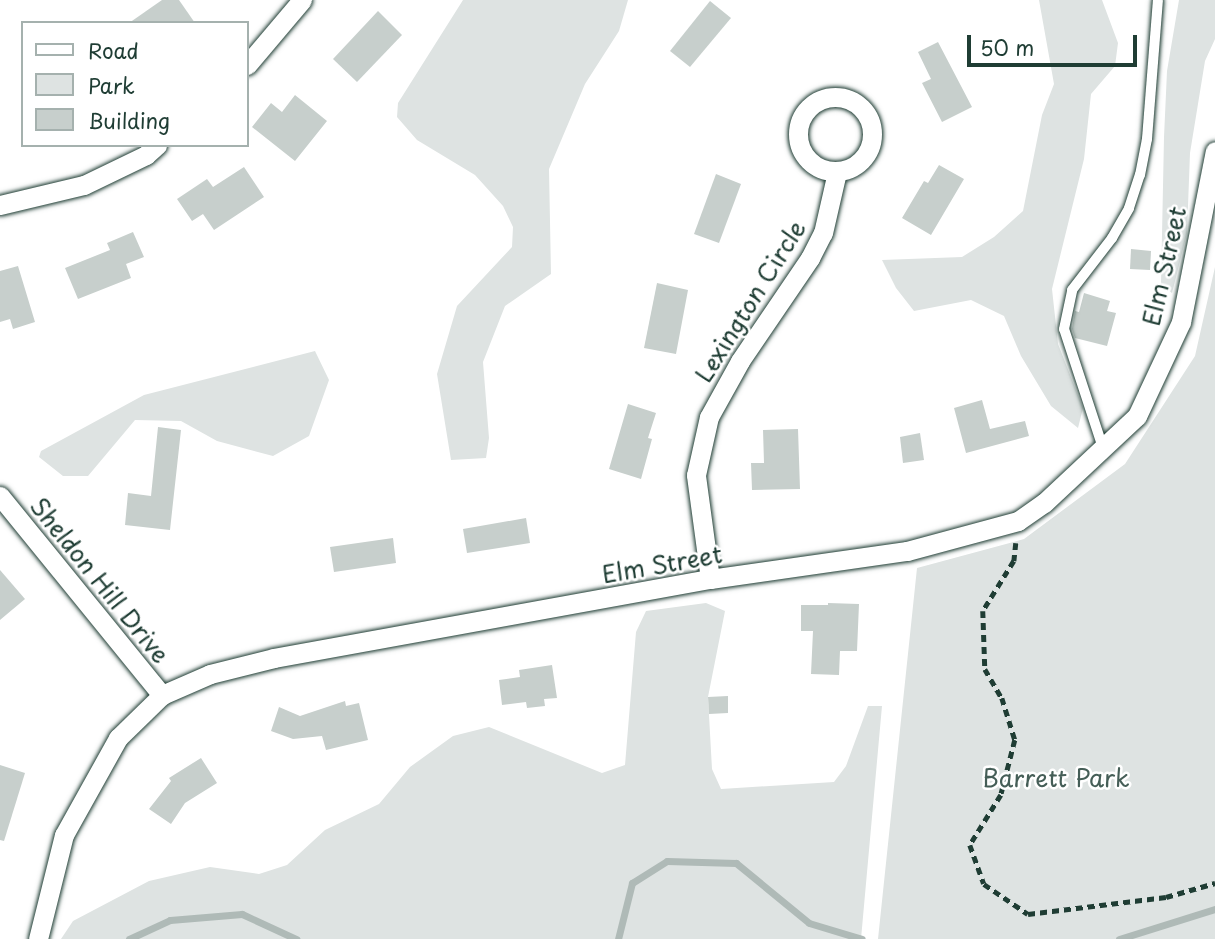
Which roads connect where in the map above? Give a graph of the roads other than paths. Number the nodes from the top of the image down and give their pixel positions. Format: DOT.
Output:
graph roads {
  1 [pos="302,0"];
  2 [pos="1158,0"];
  3 [pos="248,64"];
  4 [pos="155,147"];
  5 [pos="1215,150"];
  6 [pos="837,172"];
  7 [pos="0,205"];
  8 [pos="1103,448"];
  9 [pos="0,496"];
  10 [pos="710,579"];
  11 [pos="162,695"];
  12 [pos="38,939"];
  1 -- 3 [label="street"];
  2 -- 8 [label="lane"];
  4 -- 7 [label="street"];
  5 -- 8 [label="street, Elm Street"];
  6 -- 10 [label="street, Lexington Circle"];
  8 -- 10 [label="street, Elm Street"];
  9 -- 11 [label="street, Sheldon Hill Drive"];
  10 -- 11 [label="street, Elm Street"];
  11 -- 12 [label="street, Elm Street"];
}
